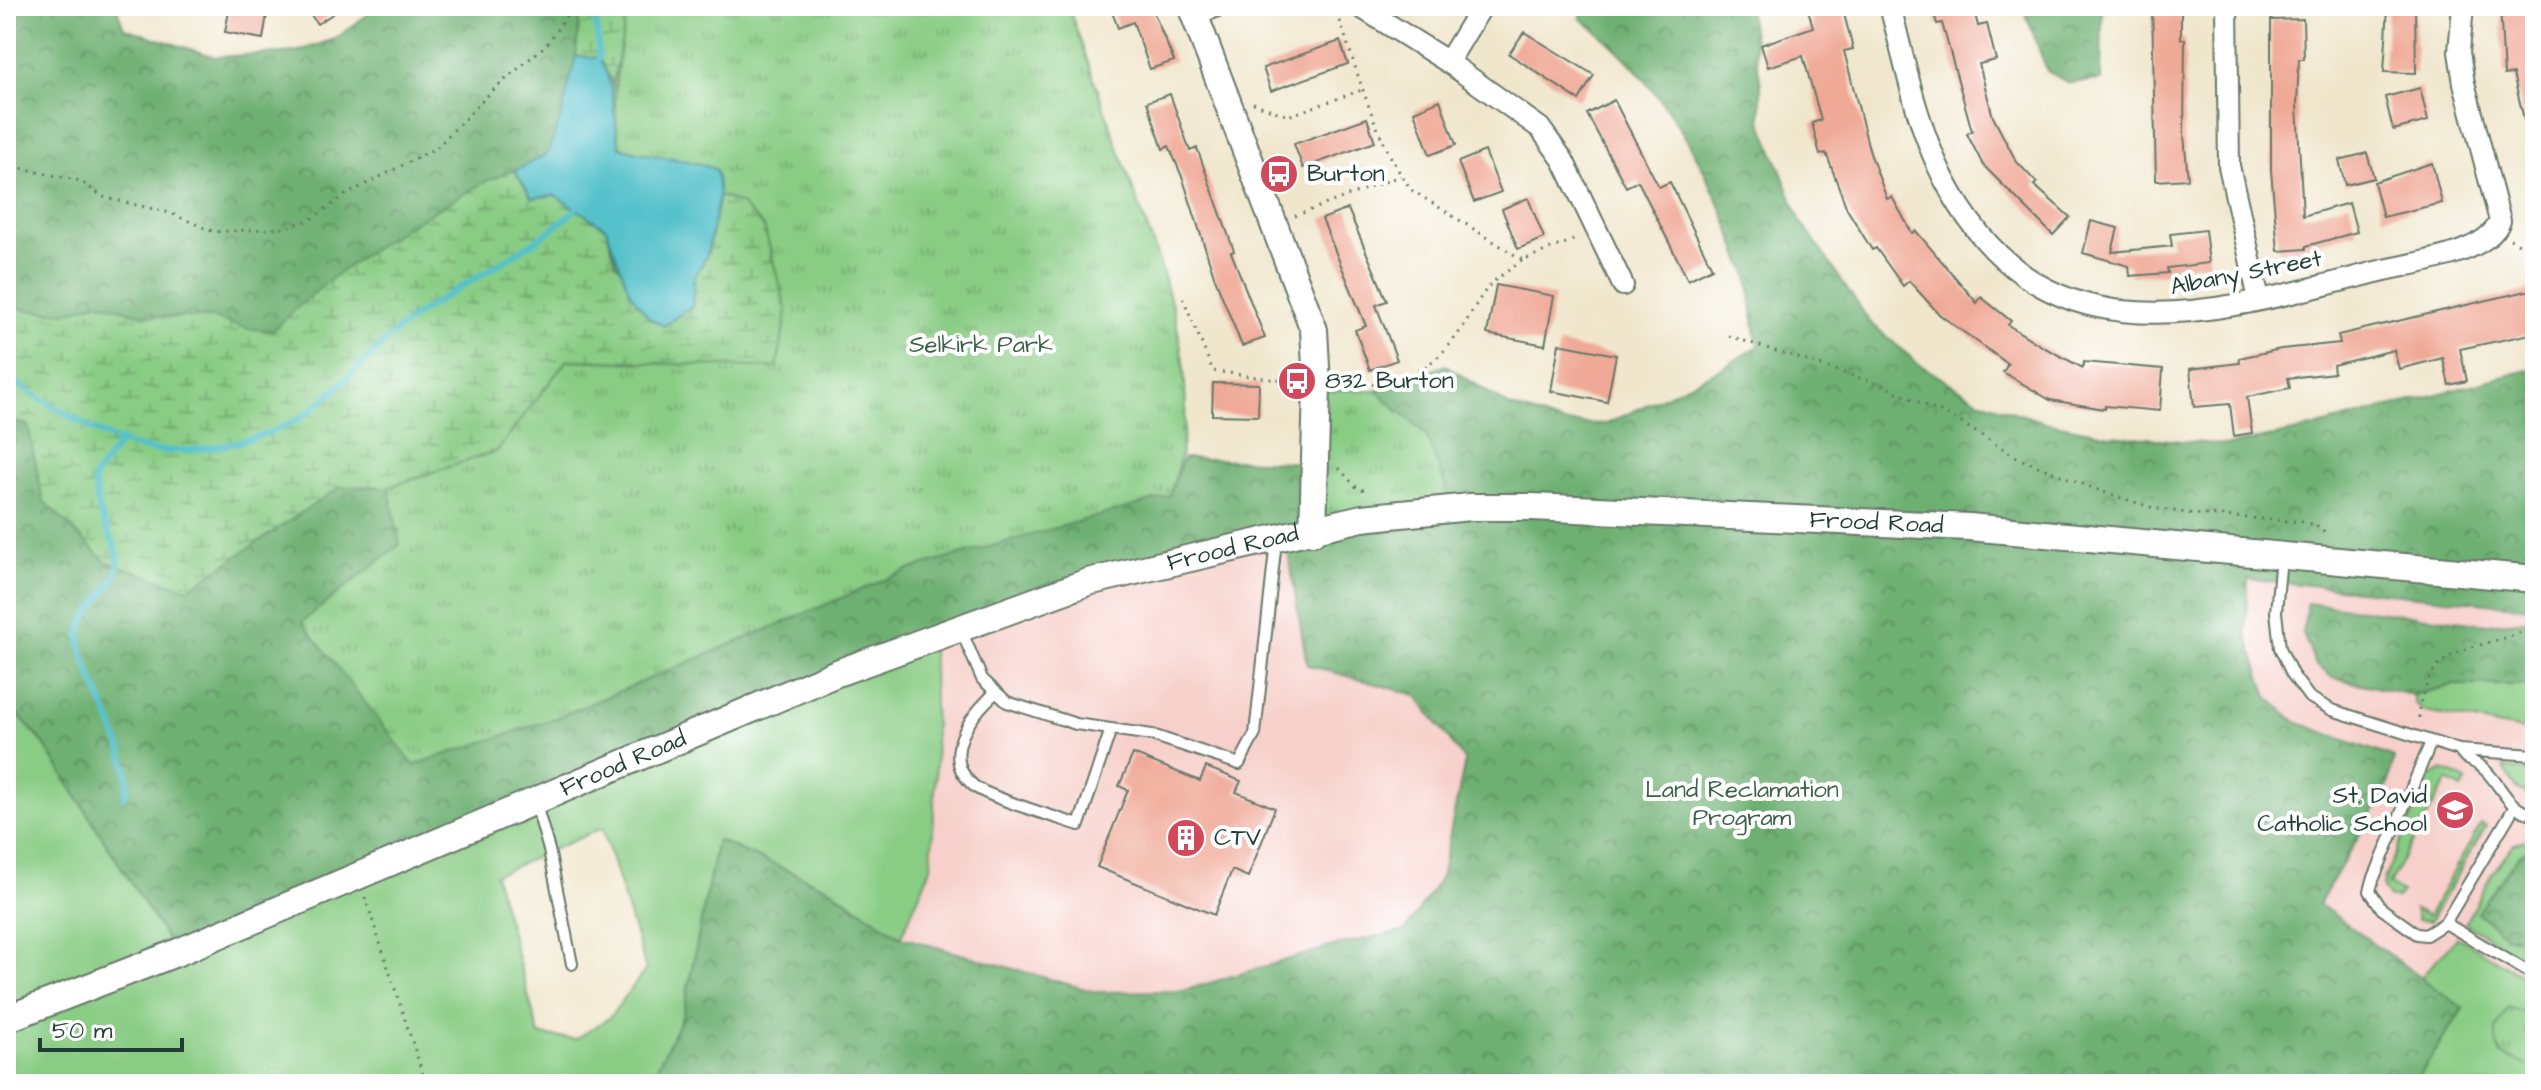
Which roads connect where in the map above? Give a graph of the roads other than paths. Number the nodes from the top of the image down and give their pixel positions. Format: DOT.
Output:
graph roads {
  1 [pos="1359,6"];
  2 [pos="1482,6"];
  3 [pos="1890,6"];
  4 [pos="2227,6"];
  5 [pos="2463,6"];
  6 [pos="1201,9"];
  7 [pos="1448,62"];
  8 [pos="1623,285"];
  9 [pos="2259,299"];
  10 [pos="1313,532"];
  11 [pos="1276,539"];
  12 [pos="2281,557"];
  13 [pos="2535,579"];
  14 [pos="959,626"];
  15 [pos="996,692"];
  16 [pos="1111,729"];
  17 [pos="2431,742"];
  18 [pos="2459,750"];
  19 [pos="2535,755"];
  20 [pos="535,799"];
  21 [pos="2515,806"];
  22 [pos="2535,814"];
  23 [pos="2445,923"];
  24 [pos="572,964"];
  25 [pos="2535,976"];
  26 [pos="8,1019"];
  1 -- 7 [label="street"];
  2 -- 7 [label="street"];
  3 -- 9 [label="street, Albany Street"];
  4 -- 9 [label="street"];
  5 -- 9 [label="street, Albany Street"];
  6 -- 10 [label="street"];
  7 -- 8 [label="street"];
  10 -- 11 [label="street, Frood Road"];
  10 -- 12 [label="street, Frood Road"];
  11 -- 14 [label="street, Frood Road"];
  11 -- 16 [label="lane"];
  12 -- 13 [label="street, Frood Road"];
  12 -- 17 [label="lane"];
  14 -- 15 [label="lane"];
  14 -- 20 [label="street, Frood Road"];
  15 -- 16 [label="lane"];
  15 -- 16 [label="lane"];
  17 -- 18 [label="lane"];
  17 -- 23 [label="lane"];
  18 -- 19 [label="lane"];
  18 -- 21 [label="lane"];
  20 -- 24 [label="lane"];
  20 -- 26 [label="street, Frood Road"];
  21 -- 22 [label="lane"];
  21 -- 23 [label="lane"];
  23 -- 25 [label="lane"];
}
